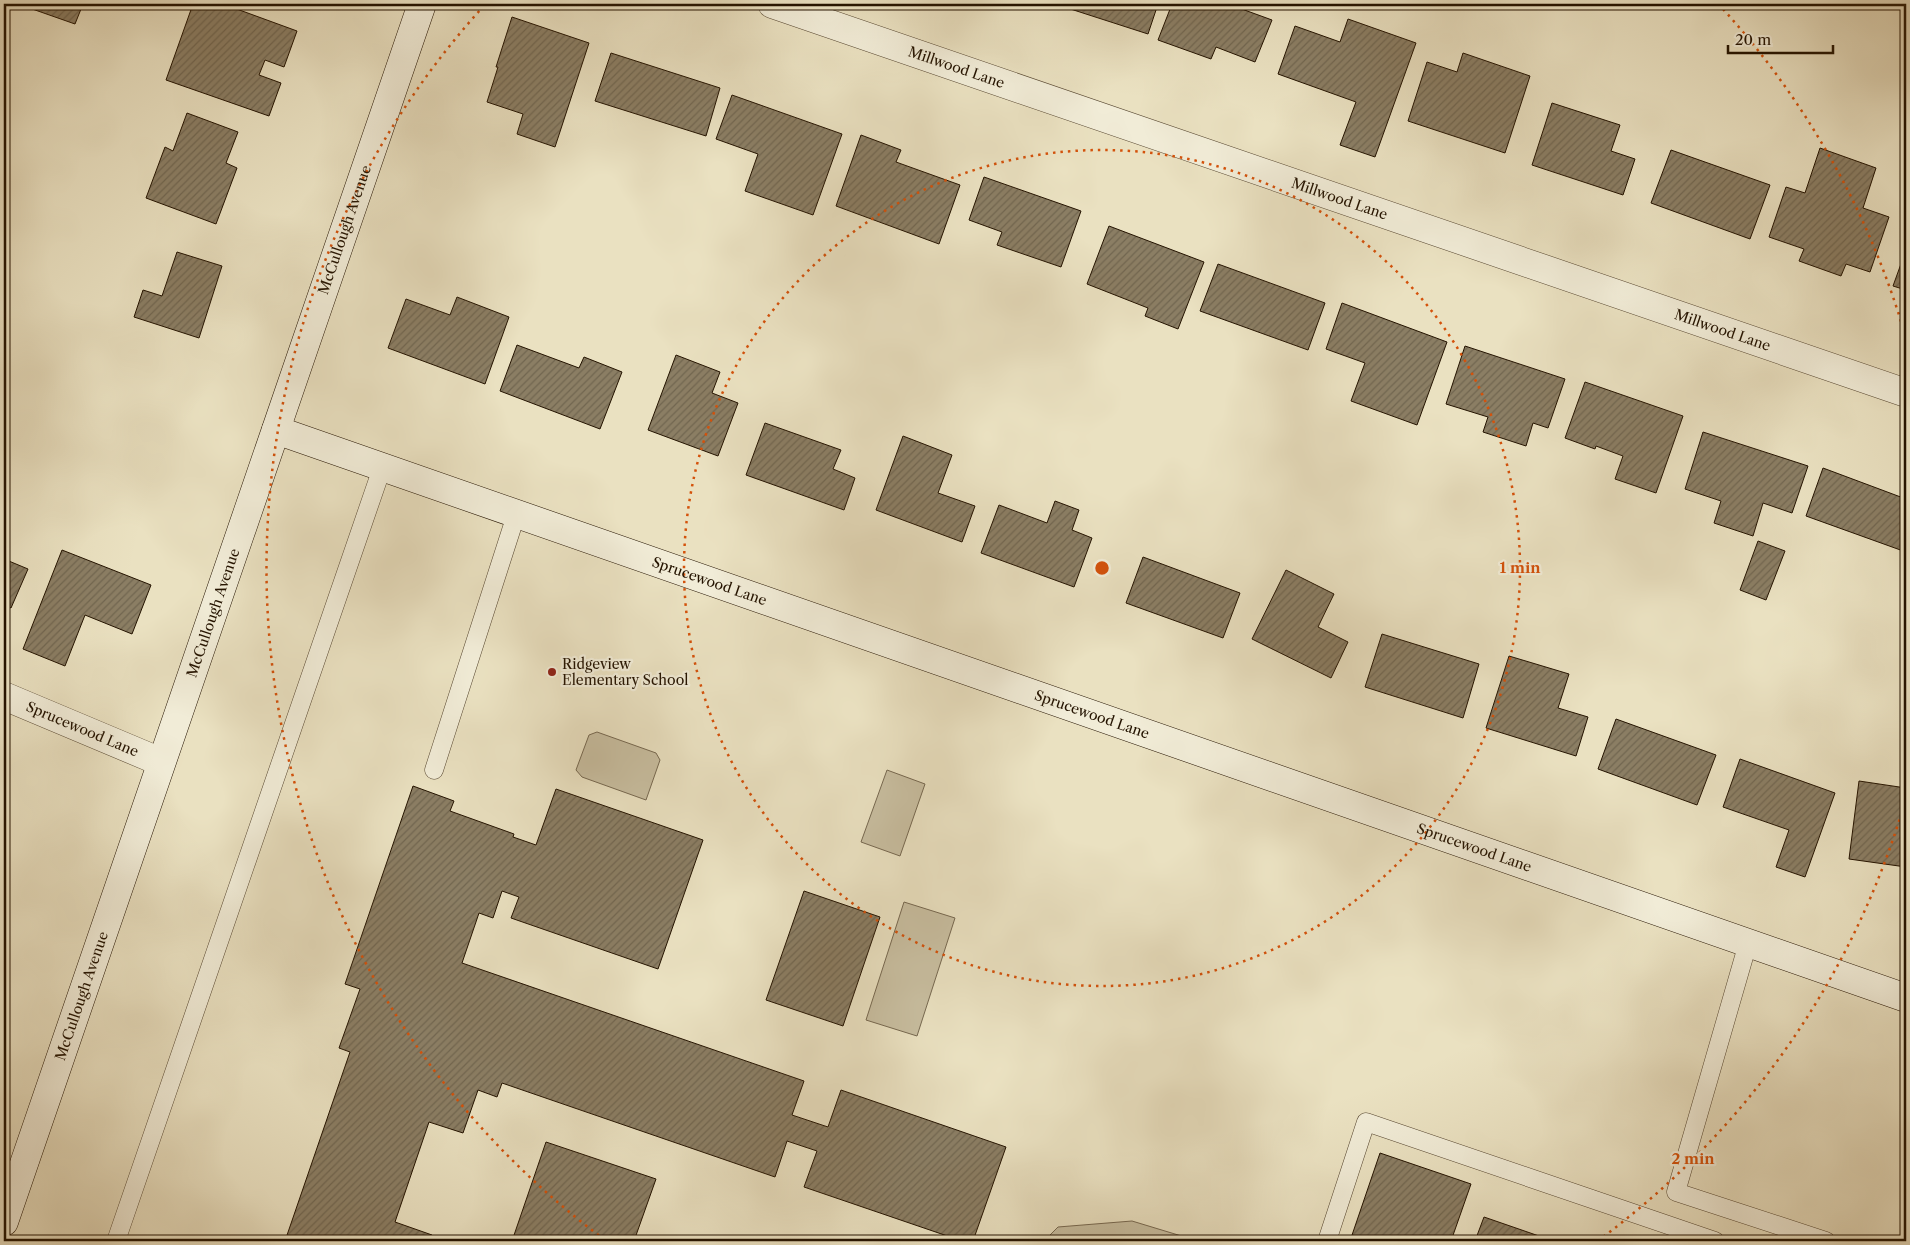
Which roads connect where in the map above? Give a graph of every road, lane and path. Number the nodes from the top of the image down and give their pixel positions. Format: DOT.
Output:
graph roads {
  1 [pos="422,4"];
  2 [pos="772,4"];
  3 [pos="1906,393"];
  4 [pos="276,430"];
  5 [pos="382,468"];
  6 [pos="516,514"];
  7 [pos="4,696"];
  8 [pos="162,762"];
  9 [pos="434,770"];
  10 [pos="1748,943"];
  11 [pos="1906,998"];
  12 [pos="9,1191"];
  13 [pos="4,1222"];
  14 [pos="116,1241"];
  15 [pos="1327,1241"];
  16 [pos="1715,1241"];
  17 [pos="1826,1241"];
  1 -- 4 [label="street, McCullough Avenue"];
  2 -- 3 [label="street, Millwood Lane"];
  4 -- 5 [label="street, Sprucewood Lane"];
  4 -- 8 [label="street, McCullough Avenue"];
  5 -- 6 [label="street, Sprucewood Lane"];
  5 -- 14 [label="lane"];
  6 -- 9 [label="lane"];
  6 -- 10 [label="street, Sprucewood Lane"];
  7 -- 8 [label="street, Sprucewood Lane"];
  8 -- 12 [label="street, McCullough Avenue"];
  10 -- 11 [label="street, Sprucewood Lane"];
  10 -- 17 [label="lane"];
  12 -- 13 [label="street, McCullough Avenue"];
  15 -- 16 [label="lane"];
}
